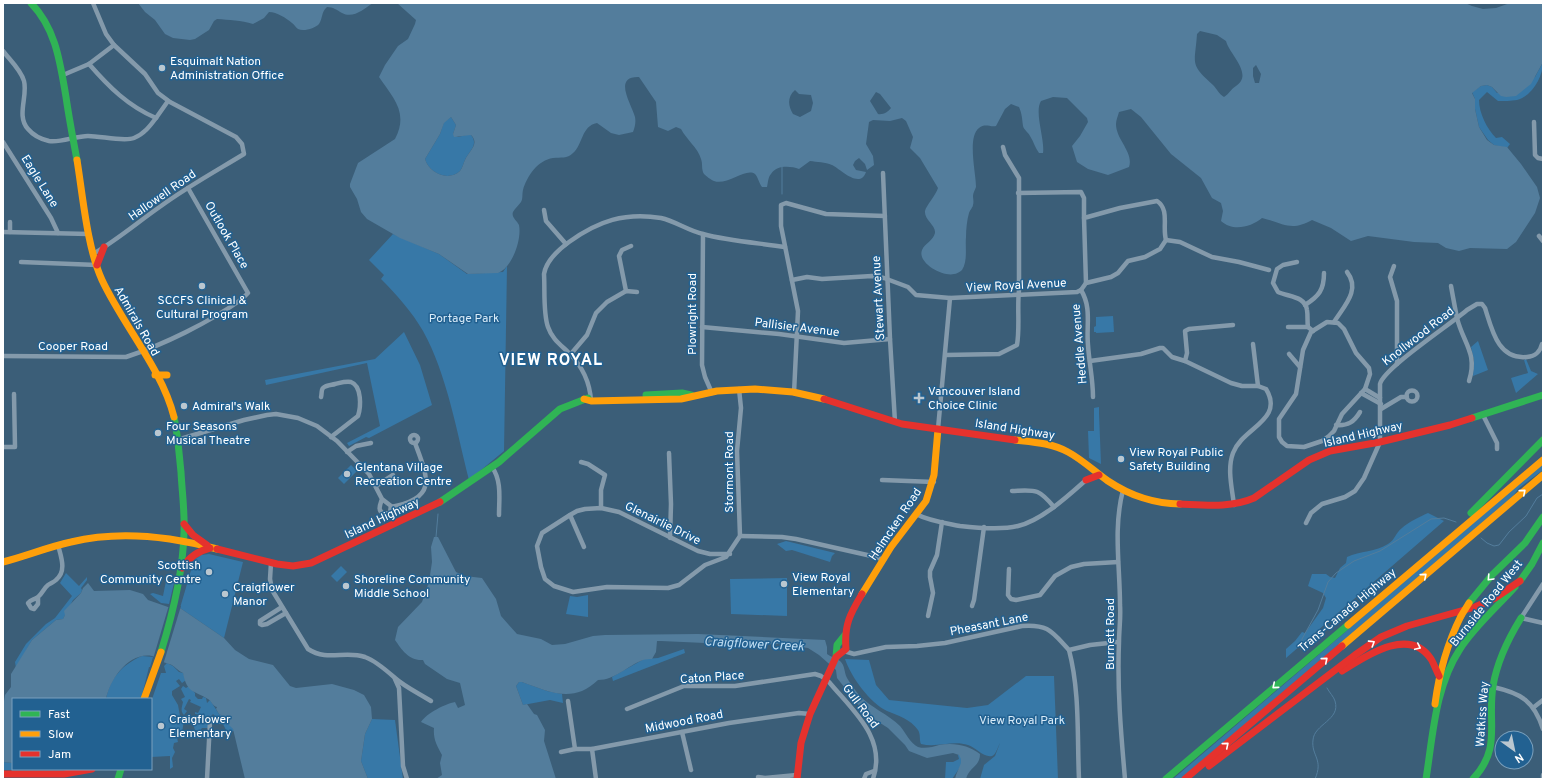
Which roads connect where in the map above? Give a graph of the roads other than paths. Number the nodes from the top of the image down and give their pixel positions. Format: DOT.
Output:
graph roads {
  1 [pos="31,3"];
  2 [pos="93,3"];
  3 [pos="114,45"];
  4 [pos="3,52"];
  5 [pos="89,64"];
  6 [pos="63,75"];
  7 [pos="168,101"];
  8 [pos="156,118"];
  9 [pos="1534,122"];
  10 [pos="73,138"];
  11 [pos="3,142"];
  12 [pos="1003,147"];
  13 [pos="1543,159"];
  14 [pos="883,173"];
  15 [pos="188,188"];
  16 [pos="1018,193"];
  17 [pos="544,210"];
  18 [pos="885,216"];
  19 [pos="1084,218"];
  20 [pos="10,222"];
  21 [pos="3,232"];
  22 [pos="10,232"];
  23 [pos="58,233"];
  24 [pos="89,234"];
  25 [pos="703,234"];
  26 [pos="1539,236"];
  27 [pos="1166,240"];
  28 [pos="1543,241"];
  29 [pos="566,244"];
  30 [pos="631,246"];
  31 [pos="104,247"];
  32 [pos="785,247"];
  33 [pos="93,254"];
  34 [pos="21,262"];
  35 [pos="1297,262"];
  36 [pos="97,265"];
  37 [pos="1394,266"];
  38 [pos="1269,270"];
  39 [pos="1347,272"];
  40 [pos="1324,273"];
  41 [pos="887,278"];
  42 [pos="792,280"];
  43 [pos="1086,283"];
  44 [pos="1451,286"];
  45 [pos="1081,290"];
  46 [pos="626,291"];
  47 [pos="637,292"];
  48 [pos="248,293"];
  49 [pos="1018,295"];
  50 [pos="950,298"];
  51 [pos="1305,305"];
  52 [pos="1457,319"];
  53 [pos="1334,322"];
  54 [pos="1233,325"];
  55 [pos="702,327"];
  56 [pos="1288,327"];
  57 [pos="1308,327"];
  58 [pos="1313,331"];
  59 [pos="798,337"];
  60 [pos="890,339"];
  61 [pos="1253,344"];
  62 [pos="1542,344"];
  63 [pos="143,352"];
  64 [pos="570,354"];
  65 [pos="1289,354"];
  66 [pos="946,355"];
  67 [pos="3,356"];
  68 [pos="1090,361"];
  69 [pos="1185,361"];
  70 [pos="1398,364"];
  71 [pos="1300,367"];
  72 [pos="1469,381"];
  73 [pos="1258,386"];
  74 [pos="739,388"];
  75 [pos="1543,390"];
  76 [pos="1363,391"];
  77 [pos="712,393"];
  78 [pos="14,394"];
  79 [pos="794,394"];
  80 [pos="1543,396"];
  81 [pos="321,397"];
  82 [pos="1093,397"];
  83 [pos="1407,397"];
  84 [pos="1380,398"];
  85 [pos="589,399"];
  86 [pos="1518,403"];
  87 [pos="1381,406"];
  88 [pos="1360,412"];
  89 [pos="1483,416"];
  90 [pos="895,422"];
  91 [pos="1336,425"];
  92 [pos="925,427"];
  93 [pos="938,429"];
  94 [pos="332,436"];
  95 [pos="177,440"];
  96 [pos="1543,440"];
  97 [pos="937,442"];
  98 [pos="1380,442"];
  99 [pos="371,443"];
  100 [pos="415,443"];
  101 [pos="3,447"];
  102 [pos="1497,449"];
  103 [pos="347,452"];
  104 [pos="669,453"];
  105 [pos="1543,460"];
  106 [pos="581,462"];
  107 [pos="492,467"];
  108 [pos="1090,468"];
  109 [pos="393,475"];
  110 [pos="1099,475"];
  111 [pos="1543,475"];
  112 [pos="882,480"];
  113 [pos="1086,480"];
  114 [pos="934,482"];
  115 [pos="376,486"];
  116 [pos="1123,490"];
  117 [pos="1012,491"];
  118 [pos="382,499"];
  119 [pos="1234,505"];
  120 [pos="391,507"];
  121 [pos="1054,507"];
  122 [pos="601,508"];
  123 [pos="916,514"];
  124 [pos="499,515"];
  125 [pos="570,515"];
  126 [pos="1543,517"];
  127 [pos="942,522"];
  128 [pos="1306,523"];
  129 [pos="184,524"];
  130 [pos="984,527"];
  131 [pos="740,536"];
  132 [pos="670,538"];
  133 [pos="184,541"];
  134 [pos="1543,543"];
  135 [pos="58,545"];
  136 [pos="584,547"];
  137 [pos="210,548"];
  138 [pos="730,554"];
  139 [pos="883,560"];
  140 [pos="3,562"];
  141 [pos="1118,562"];
  142 [pos="271,563"];
  143 [pos="1009,569"];
  144 [pos="181,570"];
  145 [pos="1412,570"];
  146 [pos="1520,581"];
  147 [pos="1543,584"];
  148 [pos="38,597"];
  149 [pos="972,606"];
  150 [pos="282,607"];
  151 [pos="286,613"];
  152 [pos="928,616"];
  153 [pos="1520,618"];
  154 [pos="1543,623"];
  155 [pos="1118,642"];
  156 [pos="842,647"];
  157 [pos="1069,650"];
  158 [pos="1439,676"];
  159 [pos="395,679"];
  160 [pos="826,679"];
  161 [pos="1493,687"];
  162 [pos="146,698"];
  163 [pos="1296,700"];
  164 [pos="1543,700"];
  165 [pos="431,701"];
  166 [pos="568,701"];
  167 [pos="1534,707"];
  168 [pos="627,709"];
  169 [pos="810,714"];
  170 [pos="211,718"];
  171 [pos="1434,722"];
  172 [pos="1543,728"];
  173 [pos="682,732"];
  174 [pos="574,749"];
  175 [pos="592,749"];
  176 [pos="561,752"];
  177 [pos="86,770"];
  178 [pos="691,770"];
  179 [pos="874,772"];
  180 [pos="3,774"];
  181 [pos="1543,775"];
  182 [pos="18,776"];
  183 [pos="758,777"];
  184 [pos="797,777"];
  185 [pos="207,779"];
  186 [pos="407,779"];
  187 [pos="596,779"];
  188 [pos="864,779"];
  189 [pos="873,779"];
  190 [pos="1079,779"];
  191 [pos="1125,779"];
  192 [pos="1166,779"];
  193 [pos="1185,779"];
  194 [pos="1192,779"];
  195 [pos="1426,779"];
  196 [pos="1473,779"];
  197 [pos="1543,779"];
  1 -- 6 [label="main road, Admirals Road"];
  2 -- 3 [label="street"];
  3 -- 5 [label="street"];
  3 -- 7 [label="street"];
  4 -- 10 [label="street"];
  5 -- 6 [label="street"];
  5 -- 8 [label="street"];
  6 -- 10 [label="main road, Admirals Road"];
  7 -- 8 [label="street"];
  7 -- 15 [label="street, Hallowell Road"];
  8 -- 10 [label="street"];
  9 -- 13 [label="street"];
  10 -- 24 [label="main road, Admirals Road"];
  11 -- 23 [label="street, Eagle Lane"];
  12 -- 16 [label="street"];
  14 -- 18 [label="street, Stewart Avenue"];
  15 -- 31 [label="street, Hallowell Road"];
  15 -- 48 [label="street, Outlook Place"];
  16 -- 19 [label="street"];
  16 -- 49 [label="street"];
  17 -- 29 [label="street"];
  18 -- 32 [label="street"];
  18 -- 41 [label="street, Stewart Avenue"];
  19 -- 27 [label="street"];
  19 -- 43 [label="street"];
  20 -- 22 [label="street"];
  21 -- 22 [label="street"];
  22 -- 23 [label="street"];
  23 -- 24 [label="street"];
  24 -- 33 [label="main road, Admirals Road"];
  25 -- 29 [label="street"];
  25 -- 32 [label="street"];
  25 -- 55 [label="street, Plowright Road"];
  26 -- 28 [label="street"];
  27 -- 38 [label="street"];
  27 -- 43 [label="street"];
  29 -- 64 [label="street"];
  30 -- 46 [label="street"];
  31 -- 33 [label="street, Hallowell Road"];
  31 -- 36 [label="main road"];
  32 -- 42 [label="street"];
  33 -- 36 [label="main road, Admirals Road"];
  34 -- 36 [label="street"];
  35 -- 51 [label="street"];
  36 -- 63 [label="main road, Admirals Road"];
  37 -- 70 [label="street"];
  39 -- 53 [label="street"];
  40 -- 51 [label="street"];
  41 -- 42 [label="street, View Royal Avenue"];
  41 -- 50 [label="street, View Royal Avenue"];
  41 -- 60 [label="street, Stewart Avenue"];
  42 -- 59 [label="street"];
  43 -- 45 [label="street, View Royal Avenue"];
  44 -- 52 [label="street"];
  45 -- 49 [label="street, View Royal Avenue"];
  45 -- 68 [label="street, Heddle Avenue"];
  46 -- 47 [label="street"];
  46 -- 64 [label="street"];
  48 -- 63 [label="street, Cooper Road"];
  49 -- 50 [label="street, View Royal Avenue"];
  49 -- 66 [label="street"];
  50 -- 66 [label="street, Helmcken Road"];
  51 -- 57 [label="street"];
  52 -- 62 [label="street, Knollwood Road"];
  52 -- 70 [label="street, Knollwood Road"];
  52 -- 72 [label="street"];
  53 -- 58 [label="street"];
  53 -- 76 [label="street"];
  54 -- 69 [label="street"];
  55 -- 59 [label="street, Pallisier Avenue"];
  55 -- 77 [label="street, Plowright Road"];
  56 -- 57 [label="street"];
  57 -- 58 [label="street"];
  58 -- 71 [label="street"];
  59 -- 60 [label="street, Pallisier Avenue"];
  59 -- 79 [label="street"];
  60 -- 90 [label="street, Stewart Avenue"];
  61 -- 73 [label="street"];
  63 -- 67 [label="street, Cooper Road"];
  63 -- 95 [label="main road, Admirals Road"];
  64 -- 85 [label="street"];
  65 -- 71 [label="street"];
  66 -- 93 [label="street, Helmcken Road"];
  68 -- 69 [label="street"];
  68 -- 82 [label="street, Heddle Avenue"];
  69 -- 73 [label="street"];
  70 -- 84 [label="street, Knollwood Road"];
  71 -- 91 [label="street"];
  73 -- 119 [label="street"];
  74 -- 77 [label="main road, Island Highway"];
  74 -- 79 [label="main road, Island Highway"];
  74 -- 131 [label="street, Stormont Road"];
  75 -- 86 [label="main road, Island Highway"];
  76 -- 84 [label="street"];
  76 -- 87 [label="street"];
  76 -- 91 [label="street"];
  77 -- 85 [label="main road, Island Highway"];
  78 -- 101 [label="street"];
  79 -- 90 [label="main road, Island Highway"];
  80 -- 86 [label="main road, Island Highway"];
  81 -- 94 [label="street"];
  83 -- 87 [label="street"];
  84 -- 87 [label="street, Knollwood Road"];
  85 -- 107 [label="main road, Island Highway"];
  86 -- 89 [label="main road, Island Highway"];
  87 -- 98 [label="street, Knollwood Road"];
  88 -- 91 [label="street"];
  89 -- 98 [label="main road, Island Highway"];
  89 -- 102 [label="street"];
  90 -- 92 [label="main road, Island Highway"];
  92 -- 93 [label="main road, Island Highway"];
  92 -- 97 [label="main road"];
  93 -- 97 [label="main road, Helmcken Road"];
  93 -- 108 [label="main road, Island Highway"];
  94 -- 95 [label="street"];
  94 -- 103 [label="street"];
  95 -- 129 [label="main road"];
  96 -- 145 [label="main road"];
  97 -- 114 [label="main road, Helmcken Road"];
  98 -- 119 [label="main road, Island Highway"];
  98 -- 128 [label="street"];
  99 -- 103 [label="street"];
  100 -- 120 [label="street"];
  103 -- 115 [label="street"];
  104 -- 132 [label="street"];
  105 -- 145 [label="main road, Trans-Canada Highway"];
  106 -- 122 [label="street"];
  107 -- 124 [label="street"];
  107 -- 142 [label="main road, Island Highway"];
  108 -- 110 [label="main road, Island Highway"];
  108 -- 113 [label="main road"];
  109 -- 115 [label="street"];
  110 -- 113 [label="main road"];
  110 -- 116 [label="main road, Island Highway"];
  193 -- 111 [label="main road, Trans-Canada Highway, one-way"];
  112 -- 114 [label="street"];
  113 -- 121 [label="street"];
  114 -- 123 [label="main road, Helmcken Road"];
  115 -- 118 [label="street"];
  116 -- 119 [label="main road, Island Highway"];
  116 -- 141 [label="street, Burnett Road"];
  117 -- 121 [label="street"];
  118 -- 120 [label="street"];
  118 -- 120 [label="street"];
  121 -- 130 [label="street"];
  122 -- 125 [label="street, Glenairlie Drive"];
  122 -- 132 [label="street, Glenairlie Drive"];
  123 -- 127 [label="street"];
  123 -- 139 [label="main road, Helmcken Road"];
  125 -- 136 [label="street"];
  125 -- 138 [label="street, Glenairlie Drive"];
  126 -- 158 [label="main road, Burnside Road West, one-way, bridge"];
  127 -- 130 [label="street"];
  127 -- 152 [label="street"];
  129 -- 133 [label="main road"];
  129 -- 137 [label="main road"];
  130 -- 149 [label="street"];
  131 -- 138 [label="street"];
  131 -- 139 [label="street"];
  132 -- 138 [label="street, Glenairlie Drive"];
  133 -- 135 [label="main road, Island Highway"];
  133 -- 137 [label="main road, Island Highway"];
  133 -- 144 [label="main road"];
  134 -- 146 [label="main road, Burnside Road West"];
  135 -- 140 [label="main road, Island Highway"];
  135 -- 148 [label="street"];
  137 -- 142 [label="main road, Island Highway"];
  137 -- 144 [label="main road"];
  139 -- 156 [label="main road, Helmcken Road"];
  141 -- 143 [label="street"];
  141 -- 155 [label="street, Burnett Road"];
  142 -- 150 [label="street"];
  144 -- 162 [label="main road"];
  145 -- 192 [label="main road, Trans-Canada Highway, one-way"];
  163 -- 146 [label="main road, one-way"];
  146 -- 171 [label="main road, Burnside Road West"];
  147 -- 153 [label="street, Watkiss Way"];
  150 -- 151 [label="street"];
  150 -- 151 [label="street"];
  151 -- 159 [label="street"];
  153 -- 154 [label="street"];
  153 -- 161 [label="main road, Watkiss Way"];
  155 -- 157 [label="street"];
  155 -- 191 [label="street, Burnett Road"];
  156 -- 157 [label="street, Pheasant Lane"];
  156 -- 160 [label="main road"];
  157 -- 190 [label="street"];
  163 -- 158 [label="main road, one-way"];
  158 -- 171 [label="main road, Burnside Road West"];
  159 -- 165 [label="street"];
  159 -- 186 [label="street"];
  160 -- 168 [label="street, Caton Place"];
  160 -- 169 [label="main road"];
  160 -- 179 [label="street, Gull Road"];
  161 -- 167 [label="street"];
  161 -- 196 [label="main road, Watkiss Way"];
  163 -- 194 [label="main road"];
  164 -- 167 [label="street"];
  166 -- 174 [label="street"];
  167 -- 172 [label="street"];
  169 -- 173 [label="street, Midwood Road"];
  169 -- 184 [label="main road"];
  170 -- 185 [label="street"];
  171 -- 195 [label="main road, Burnside Road West"];
  173 -- 175 [label="street, Midwood Road"];
  173 -- 178 [label="street"];
  174 -- 175 [label="street, Midwood Road"];
  174 -- 176 [label="street, Midwood Road"];
  175 -- 187 [label="street"];
  177 -- 182 [label="main road"];
  179 -- 188 [label="street"];
  179 -- 189 [label="street, Gull Road"];
  180 -- 182 [label="main road"];
  181 -- 197 [label="street"];
  183 -- 184 [label="street"];
}
